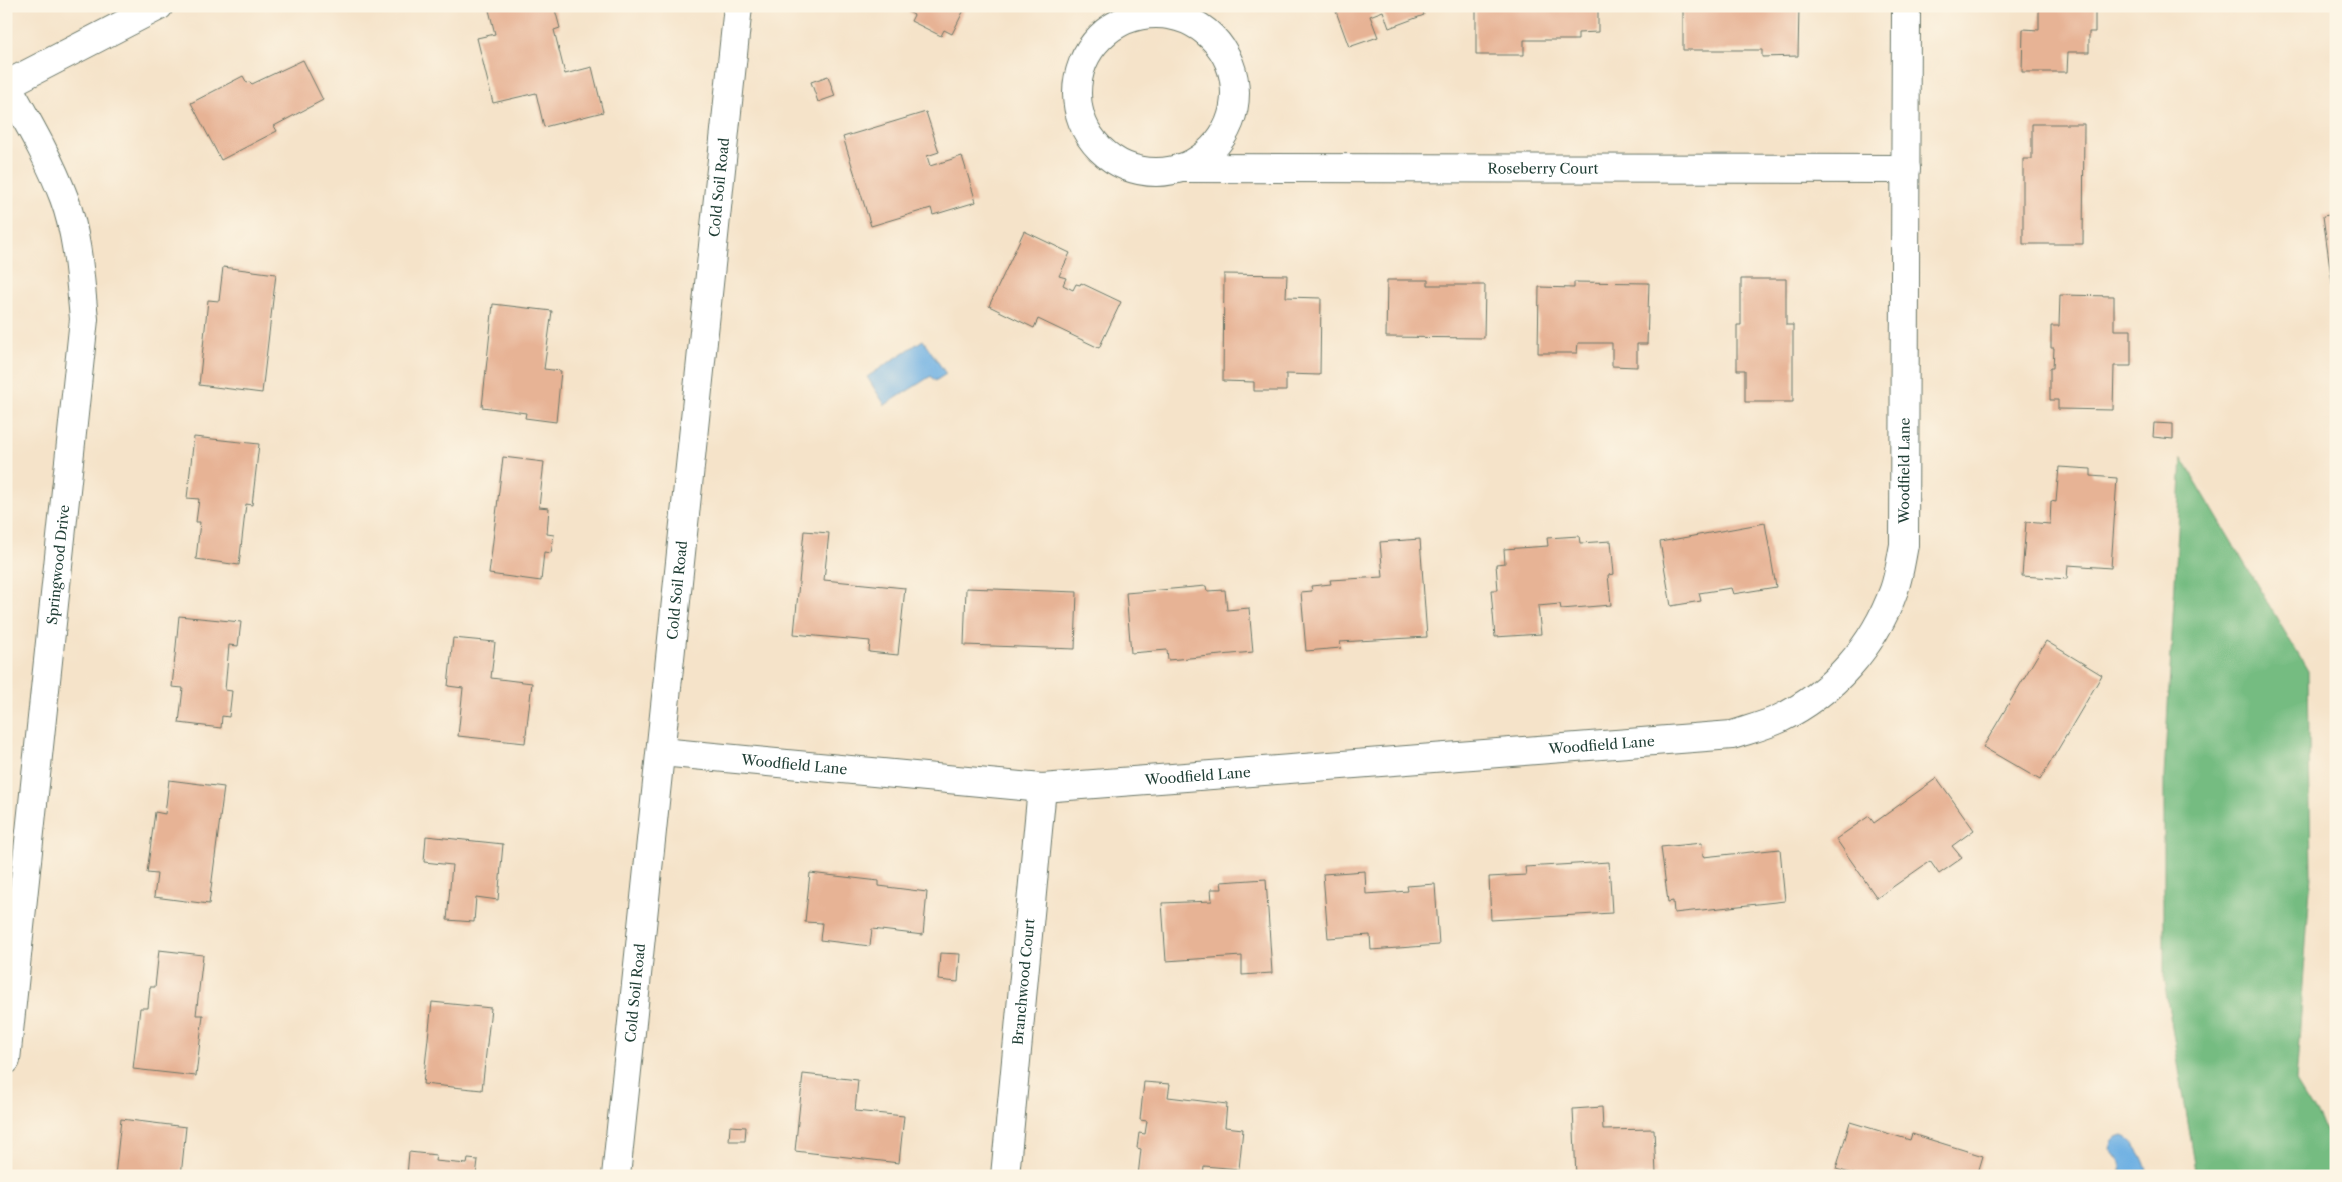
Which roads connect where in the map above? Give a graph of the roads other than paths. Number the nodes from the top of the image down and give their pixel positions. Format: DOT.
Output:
graph roads {
  1 [pos="158,6"];
  2 [pos="738,6"];
  3 [pos="1906,6"];
  4 [pos="6,85"];
  5 [pos="1181,168"];
  6 [pos="1906,169"];
  7 [pos="661,752"];
  8 [pos="1042,788"];
  9 [pos="6,1060"];
  10 [pos="616,1176"];
  11 [pos="1005,1176"];
  1 -- 4 [label="street"];
  2 -- 7 [label="street, Cold Soil Road"];
  3 -- 6 [label="street, Woodfield Lane"];
  4 -- 9 [label="street, Springwood Drive"];
  5 -- 5 [label="street, Roseberry Court"];
  5 -- 6 [label="street, Roseberry Court"];
  6 -- 8 [label="street, Woodfield Lane"];
  7 -- 8 [label="street, Woodfield Lane"];
  7 -- 10 [label="street, Cold Soil Road"];
  8 -- 11 [label="street, Branchwood Court"];
}
